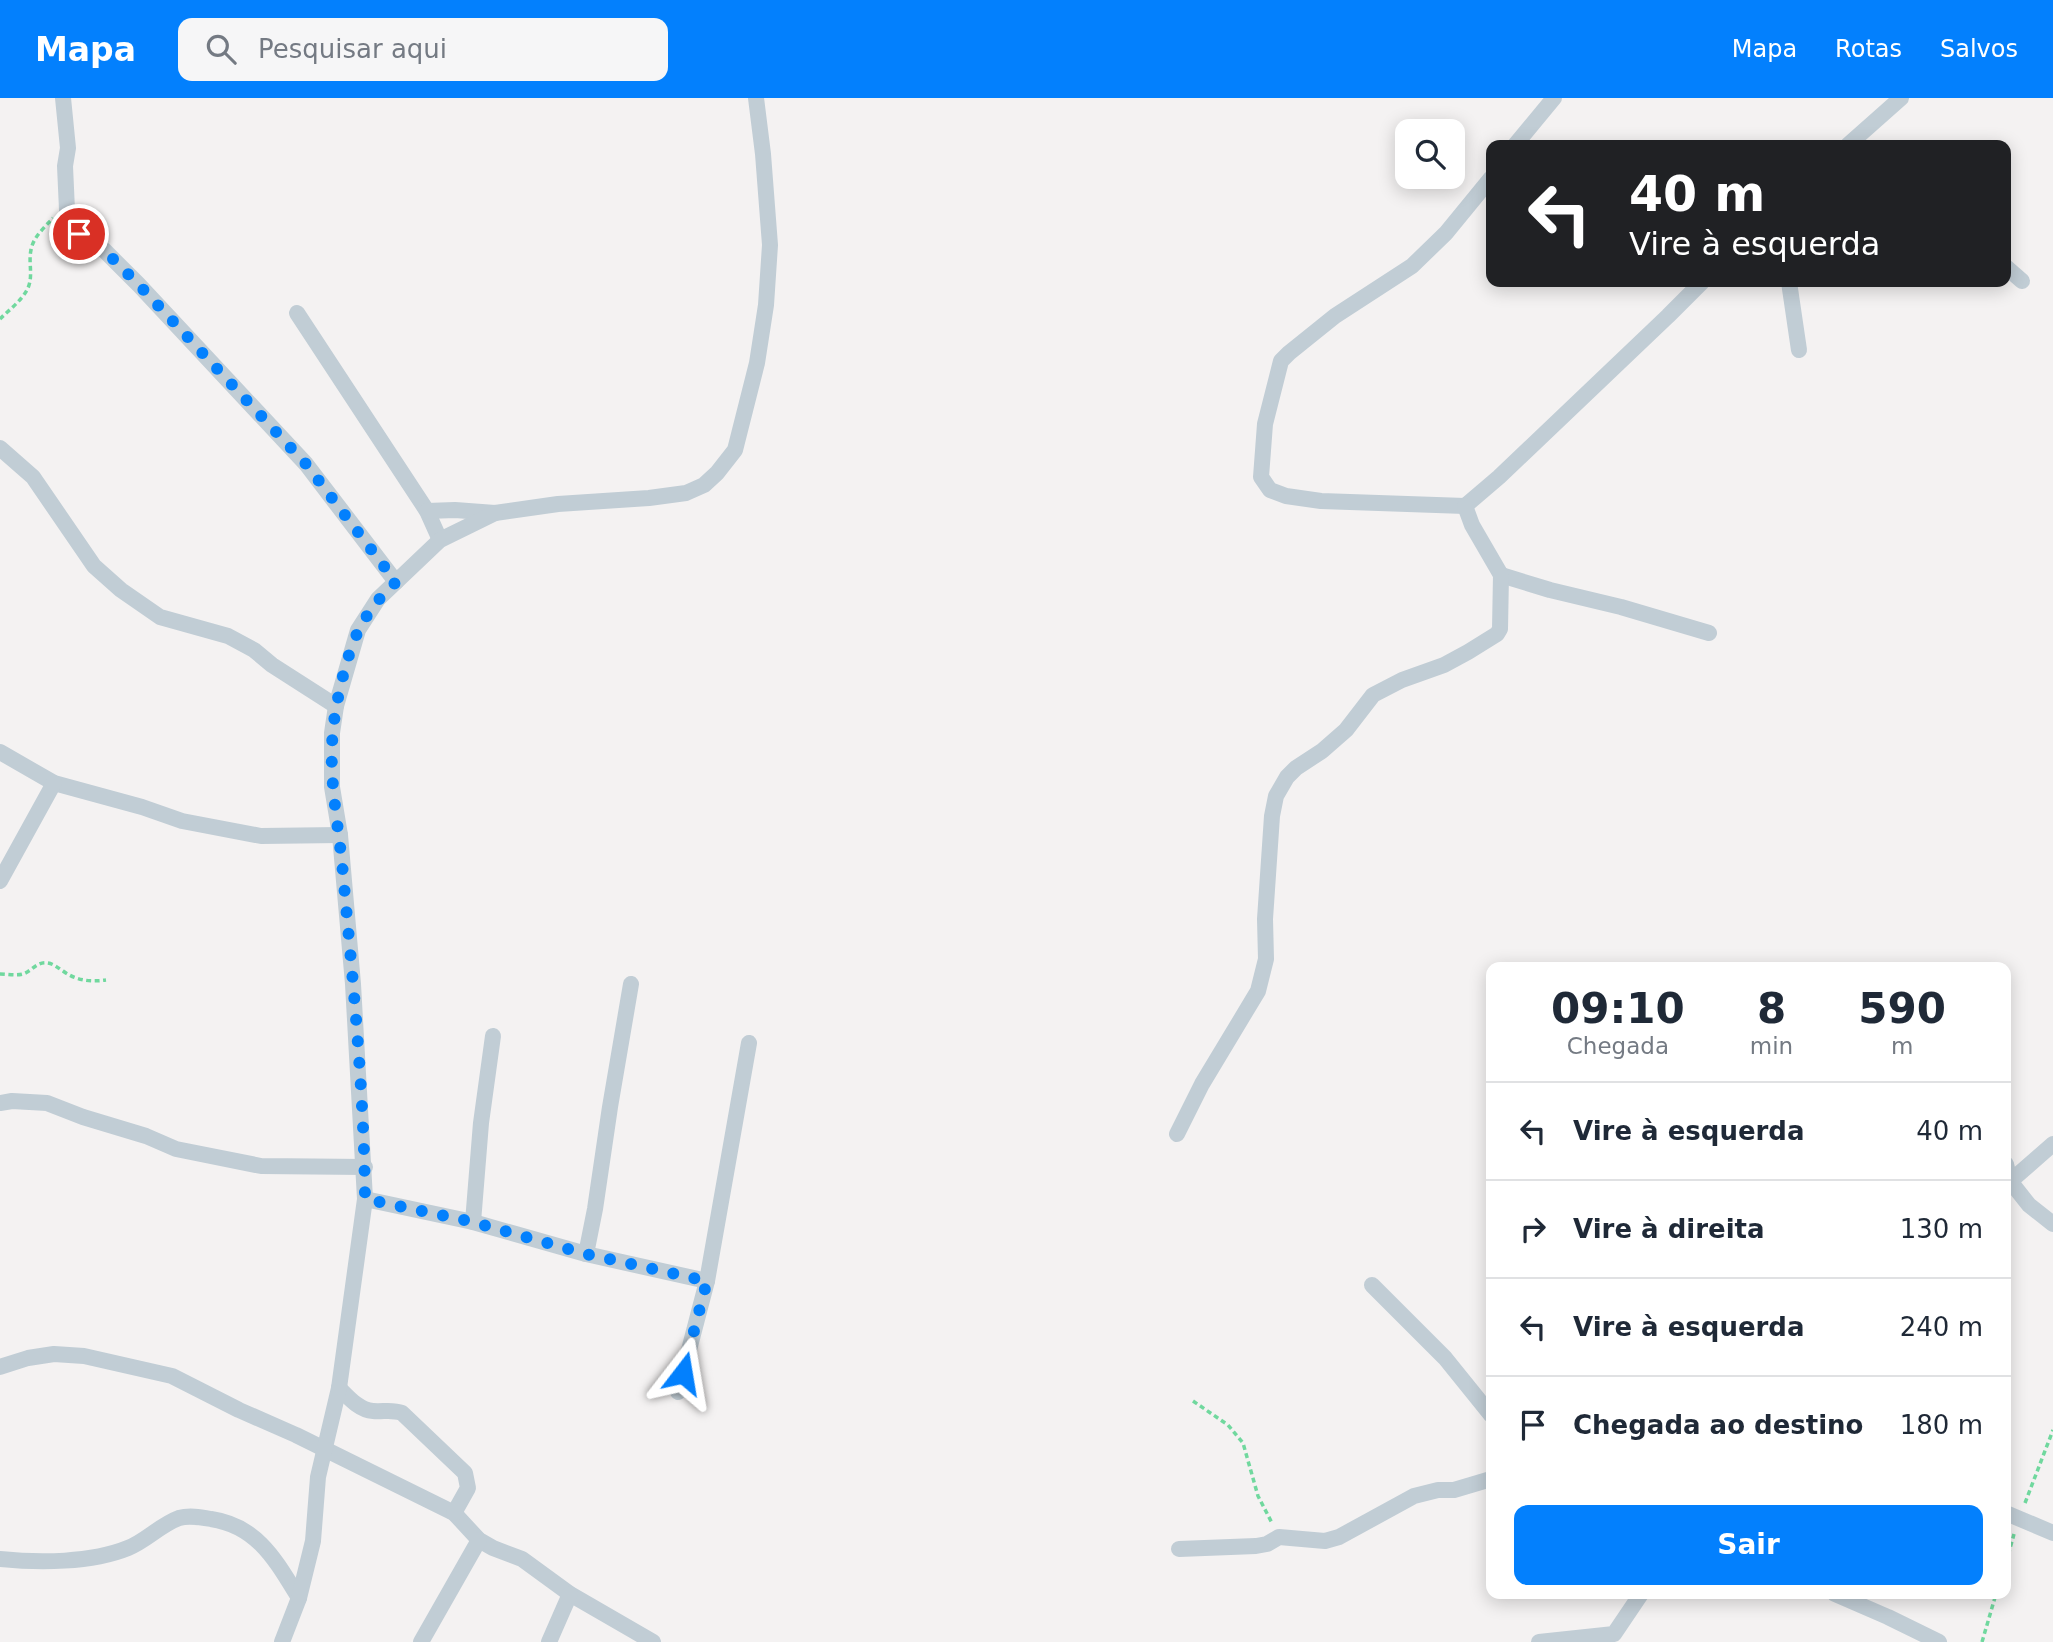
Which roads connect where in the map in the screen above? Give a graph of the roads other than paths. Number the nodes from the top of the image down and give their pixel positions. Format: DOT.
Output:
graph roads {
  1 [pos="63,98"];
  2 [pos="756,98"];
  3 [pos="1554,98"];
  4 [pos="1901,98"];
  5 [pos="1519,140"];
  6 [pos="1854,140"];
  7 [pos="1486,184"];
  8 [pos="2011,271"];
  9 [pos="2022,281"];
  10 [pos="1697,287"];
  11 [pos="1790,287"];
  12 [pos="297,313"];
  13 [pos="1799,351"];
  14 [pos="0,448"];
  15 [pos="1465,506"];
  16 [pos="427,511"];
  17 [pos="495,513"];
  18 [pos="440,540"];
  19 [pos="1501,575"];
  20 [pos="396,582"];
  21 [pos="1709,633"];
  22 [pos="336,706"];
  23 [pos="0,752"];
  24 [pos="54,783"];
  25 [pos="340,835"];
  26 [pos="0,881"];
  27 [pos="631,984"];
  28 [pos="493,1036"];
  29 [pos="749,1043"];
  30 [pos="0,1103"];
  31 [pos="1177,1135"];
  32 [pos="2053,1144"];
  33 [pos="365,1167"];
  34 [pos="2011,1180"];
  35 [pos="2011,1186"];
  36 [pos="365,1199"];
  37 [pos="473,1222"];
  38 [pos="2053,1224"];
  39 [pos="586,1254"];
  40 [pos="707,1281"];
  41 [pos="1372,1285"];
  42 [pos="0,1367"];
  43 [pos="339,1388"];
  44 [pos="678,1392"];
  45 [pos="1486,1409"];
  46 [pos="325,1449"];
  47 [pos="1486,1480"];
  48 [pos="454,1513"];
  49 [pos="2012,1516"];
  50 [pos="2053,1533"];
  51 [pos="479,1540"];
  52 [pos="1179,1549"];
  53 [pos="0,1559"];
  54 [pos="570,1594"];
  55 [pos="299,1598"];
  56 [pos="1638,1599"];
  57 [pos="1847,1599"];
  58 [pos="282,1642"];
  59 [pos="421,1642"];
  60 [pos="549,1642"];
  61 [pos="653,1642"];
  62 [pos="1539,1642"];
  63 [pos="1939,1642"];
  1 -- 20 [label="street"];
  2 -- 17 [label="street"];
  3 -- 5 [label="street"];
  4 -- 6 [label="street"];
  7 -- 15 [label="street"];
  8 -- 9 [label="street"];
  10 -- 15 [label="street"];
  11 -- 13 [label="street"];
  12 -- 16 [label="street"];
  14 -- 22 [label="street"];
  15 -- 19 [label="street"];
  16 -- 17 [label="street"];
  16 -- 18 [label="street"];
  17 -- 18 [label="street"];
  18 -- 20 [label="street"];
  19 -- 21 [label="street"];
  19 -- 31 [label="street"];
  20 -- 22 [label="street"];
  22 -- 25 [label="street"];
  23 -- 24 [label="street"];
  24 -- 25 [label="street"];
  24 -- 26 [label="street"];
  25 -- 33 [label="street"];
  27 -- 39 [label="street"];
  28 -- 37 [label="street"];
  29 -- 40 [label="street"];
  30 -- 33 [label="street"];
  32 -- 34 [label="street"];
  33 -- 36 [label="street"];
  35 -- 38 [label="street"];
  36 -- 37 [label="street"];
  36 -- 43 [label="street"];
  37 -- 39 [label="street"];
  39 -- 40 [label="street"];
  40 -- 44 [label="street"];
  41 -- 45 [label="street"];
  42 -- 46 [label="street"];
  43 -- 46 [label="street"];
  43 -- 48 [label="street"];
  46 -- 48 [label="street"];
  46 -- 55 [label="street"];
  47 -- 52 [label="street"];
  48 -- 51 [label="street"];
  49 -- 50 [label="street"];
  51 -- 54 [label="street"];
  51 -- 59 [label="street"];
  53 -- 55 [label="street"];
  54 -- 60 [label="street"];
  54 -- 61 [label="street"];
  55 -- 58 [label="street"];
  56 -- 62 [label="street"];
  57 -- 63 [label="street"];
}
